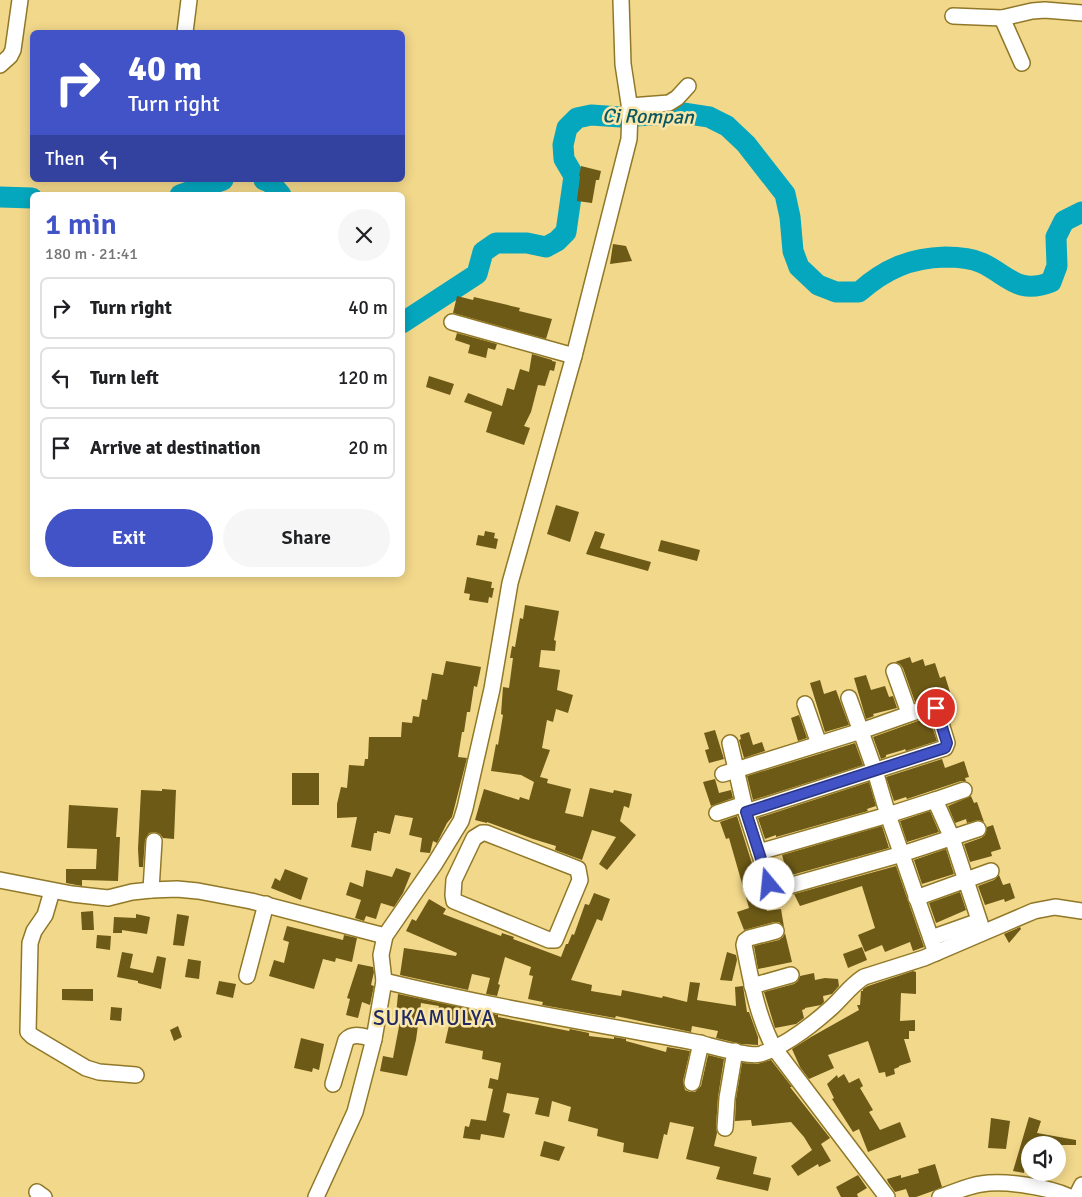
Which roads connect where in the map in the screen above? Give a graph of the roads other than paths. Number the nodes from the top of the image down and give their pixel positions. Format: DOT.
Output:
graph roads {
  1 [pos="19,0"];
  2 [pos="189,0"];
  3 [pos="622,0"];
  4 [pos="1082,13"];
  5 [pos="953,16"];
  6 [pos="1002,18"];
  7 [pos="185,30"];
  8 [pos="1022,62"];
  9 [pos="0,65"];
  10 [pos="688,86"];
  11 [pos="630,113"];
  12 [pos="452,322"];
  13 [pos="574,356"];
  14 [pos="894,671"];
  15 [pos="849,698"];
  16 [pos="805,704"];
  17 [pos="909,713"];
  18 [pos="861,731"];
  19 [pos="730,744"];
  20 [pos="819,744"];
  21 [pos="875,771"];
  22 [pos="730,772"];
  23 [pos="964,790"];
  24 [pos="935,800"];
  25 [pos="745,808"];
  26 [pos="717,813"];
  27 [pos="888,815"];
  28 [pos="978,829"];
  29 [pos="952,838"];
  30 [pos="154,841"];
  31 [pos="759,852"];
  32 [pos="902,854"];
  33 [pos="434,865"];
  34 [pos="991,871"];
  35 [pos="0,880"];
  36 [pos="454,880"];
  37 [pos="967,880"];
  38 [pos="151,890"];
  39 [pos="52,891"];
  40 [pos="916,898"];
  41 [pos="266,904"];
  42 [pos="1082,911"];
  43 [pos="981,926"];
  44 [pos="776,931"];
  45 [pos="385,936"];
  46 [pos="931,938"];
  47 [pos="936,953"];
  48 [pos="791,975"];
  49 [pos="247,976"];
  50 [pos="384,981"];
  51 [pos="752,986"];
  52 [pos="374,1039"];
  53 [pos="702,1043"];
  54 [pos="774,1048"];
  55 [pos="735,1051"];
  56 [pos="136,1075"];
  57 [pos="692,1083"];
  58 [pos="333,1084"];
  59 [pos="725,1128"];
  60 [pos="1082,1185"];
  61 [pos="979,1191"];
  62 [pos="316,1197"];
  63 [pos="887,1197"];
  64 [pos="940,1197"];
  65 [pos="1070,1197"];
  66 [pos="1076,1197"];
  1 -- 9 [label="street"];
  2 -- 7 [label="street"];
  3 -- 11 [label="street"];
  4 -- 6 [label="street"];
  5 -- 6 [label="street"];
  6 -- 8 [label="street"];
  10 -- 11 [label="street"];
  11 -- 13 [label="street"];
  12 -- 13 [label="street"];
  13 -- 33 [label="street"];
  14 -- 17 [label="street"];
  15 -- 18 [label="street"];
  16 -- 20 [label="street"];
  17 -- 18 [label="street"];
  17 -- 21 [label="street"];
  18 -- 20 [label="street"];
  18 -- 21 [label="street"];
  19 -- 22 [label="street"];
  20 -- 22 [label="street"];
  21 -- 25 [label="street"];
  21 -- 27 [label="street"];
  22 -- 25 [label="street"];
  23 -- 24 [label="street"];
  24 -- 27 [label="street"];
  24 -- 29 [label="street"];
  25 -- 26 [label="street"];
  25 -- 31 [label="street"];
  27 -- 31 [label="street"];
  27 -- 32 [label="street"];
  28 -- 29 [label="street"];
  29 -- 32 [label="street"];
  29 -- 37 [label="street"];
  30 -- 38 [label="street"];
  31 -- 32 [label="street"];
  32 -- 40 [label="street"];
  33 -- 36 [label="street"];
  33 -- 45 [label="street"];
  34 -- 37 [label="street"];
  35 -- 39 [label="street"];
  36 -- 36 [label="street"];
  37 -- 40 [label="street"];
  37 -- 43 [label="street"];
  38 -- 39 [label="street"];
  38 -- 41 [label="street"];
  39 -- 56 [label="street"];
  40 -- 46 [label="street"];
  41 -- 45 [label="street"];
  41 -- 49 [label="street"];
  42 -- 43 [label="street"];
  43 -- 46 [label="street"];
  43 -- 47 [label="street"];
  44 -- 51 [label="street"];
  45 -- 50 [label="street"];
  46 -- 47 [label="street"];
  47 -- 54 [label="street"];
  48 -- 51 [label="street"];
  50 -- 52 [label="street"];
  50 -- 53 [label="street"];
  51 -- 54 [label="street"];
  52 -- 58 [label="street"];
  52 -- 62 [label="street"];
  53 -- 55 [label="street"];
  53 -- 57 [label="street"];
  54 -- 55 [label="street"];
  54 -- 63 [label="street"];
  55 -- 59 [label="street"];
  60 -- 66 [label="street"];
  61 -- 64 [label="street"];
  61 -- 65 [label="street"];
}
